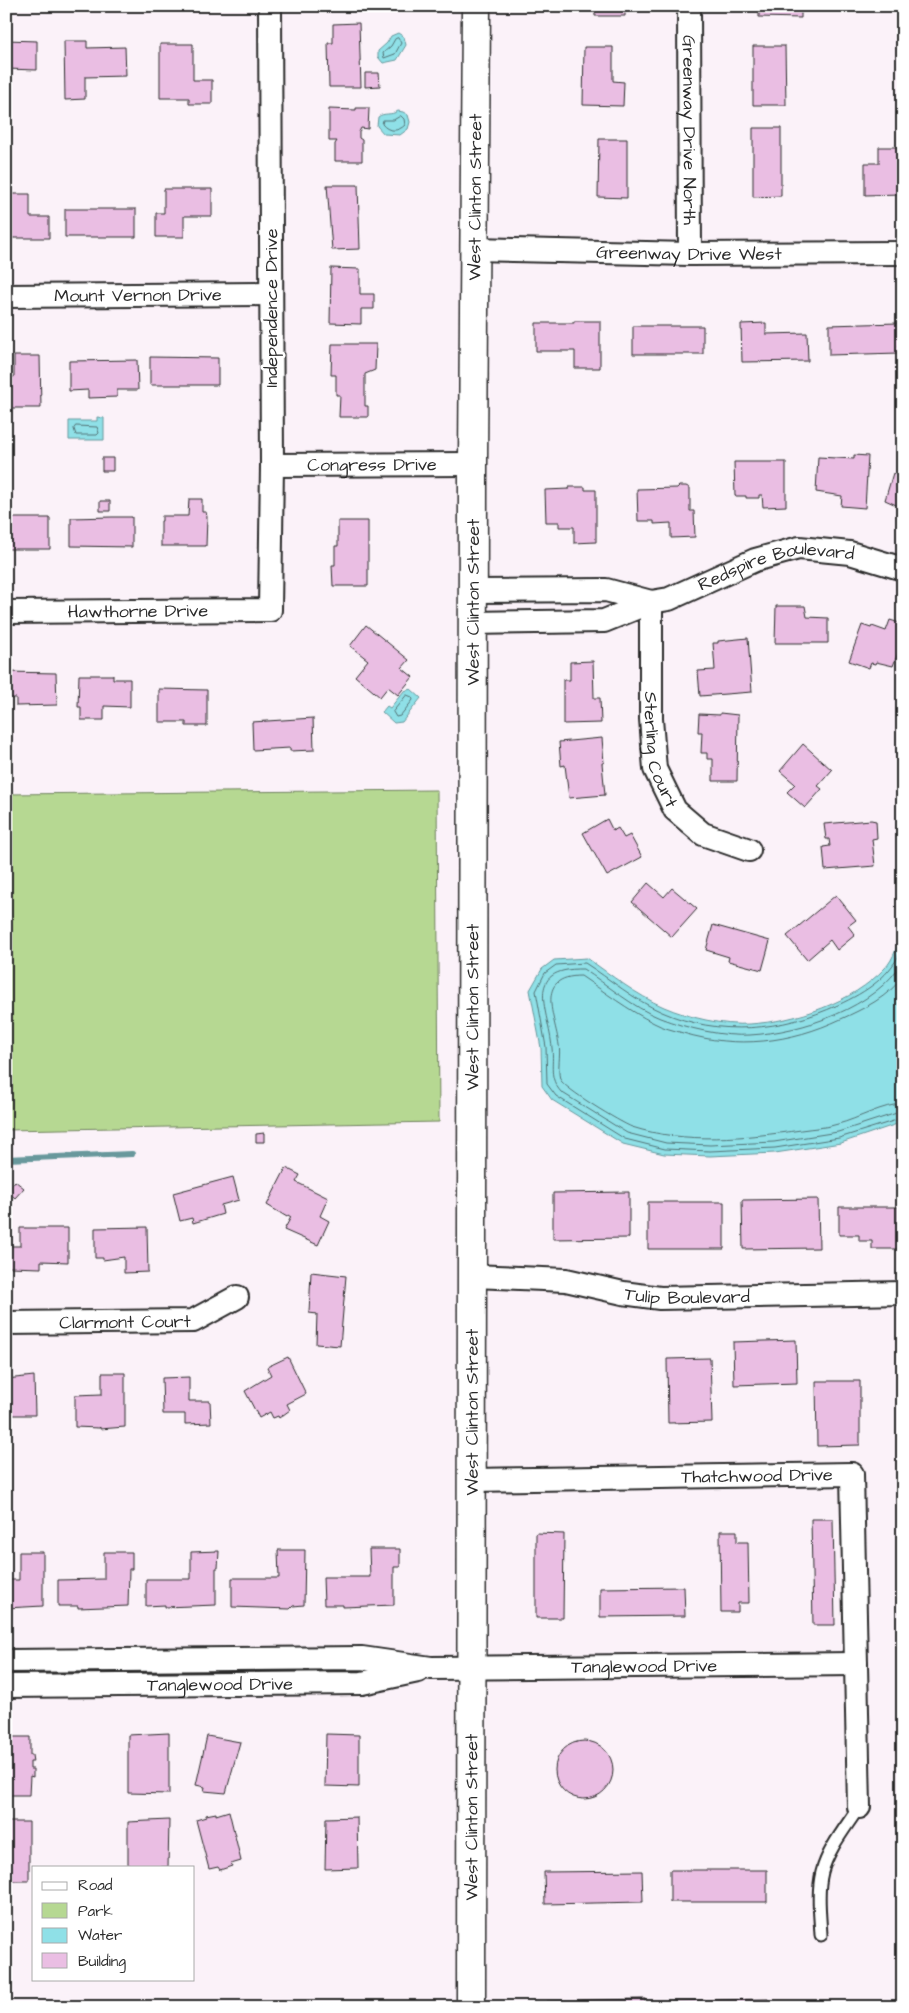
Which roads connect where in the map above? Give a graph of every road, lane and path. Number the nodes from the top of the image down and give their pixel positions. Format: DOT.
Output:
graph roads {
  1 [pos="270,6"];
  2 [pos="476,6"];
  3 [pos="689,6"];
  4 [pos="474,249"];
  5 [pos="903,252"];
  6 [pos="690,254"];
  7 [pos="270,294"];
  8 [pos="6,296"];
  9 [pos="472,464"];
  10 [pos="272,465"];
  11 [pos="903,569"];
  12 [pos="472,591"];
  13 [pos="650,602"];
  14 [pos="270,610"];
  15 [pos="6,612"];
  16 [pos="472,623"];
  17 [pos="748,850"];
  18 [pos="473,1276"];
  19 [pos="903,1294"];
  20 [pos="237,1297"];
  21 [pos="6,1322"];
  22 [pos="473,1480"];
  23 [pos="6,1661"];
  24 [pos="856,1664"];
  25 [pos="431,1668"];
  26 [pos="472,1668"];
  27 [pos="6,1686"];
  28 [pos="859,1807"];
  29 [pos="821,1935"];
  30 [pos="472,2007"];
  1 -- 7 [label="street, Independence Drive"];
  2 -- 4 [label="street, West Clinton Street"];
  3 -- 6 [label="street, Greenway Drive North"];
  4 -- 6 [label="street, Greenway Drive West"];
  4 -- 9 [label="street, West Clinton Street"];
  5 -- 6 [label="street, Greenway Drive West"];
  7 -- 8 [label="street, Mount Vernon Drive"];
  7 -- 10 [label="street, Independence Drive"];
  9 -- 10 [label="street, Congress Drive"];
  9 -- 12 [label="street, West Clinton Street"];
  10 -- 14 [label="street, Independence Drive"];
  11 -- 13 [label="street, Redspire Boulevard"];
  12 -- 13 [label="street, Redspire Boulevard"];
  12 -- 16 [label="street, West Clinton Street"];
  13 -- 16 [label="street, Redspire Boulevard"];
  13 -- 17 [label="street, Sterling Court"];
  14 -- 15 [label="street, Hawthorne Drive"];
  16 -- 18 [label="street, West Clinton Street"];
  18 -- 19 [label="street, Tulip Boulevard"];
  18 -- 22 [label="street, West Clinton Street"];
  20 -- 21 [label="street, Clarmont Court"];
  22 -- 24 [label="street, Thatchwood Drive"];
  22 -- 26 [label="street, West Clinton Street"];
  23 -- 25 [label="street, Tanglewood Drive"];
  24 -- 26 [label="street, Tanglewood Drive"];
  24 -- 28 [label="street"];
  25 -- 26 [label="street, Tanglewood Drive"];
  25 -- 27 [label="street, Tanglewood Drive"];
  26 -- 30 [label="street, West Clinton Street"];
  28 -- 29 [label="lane"];
}
